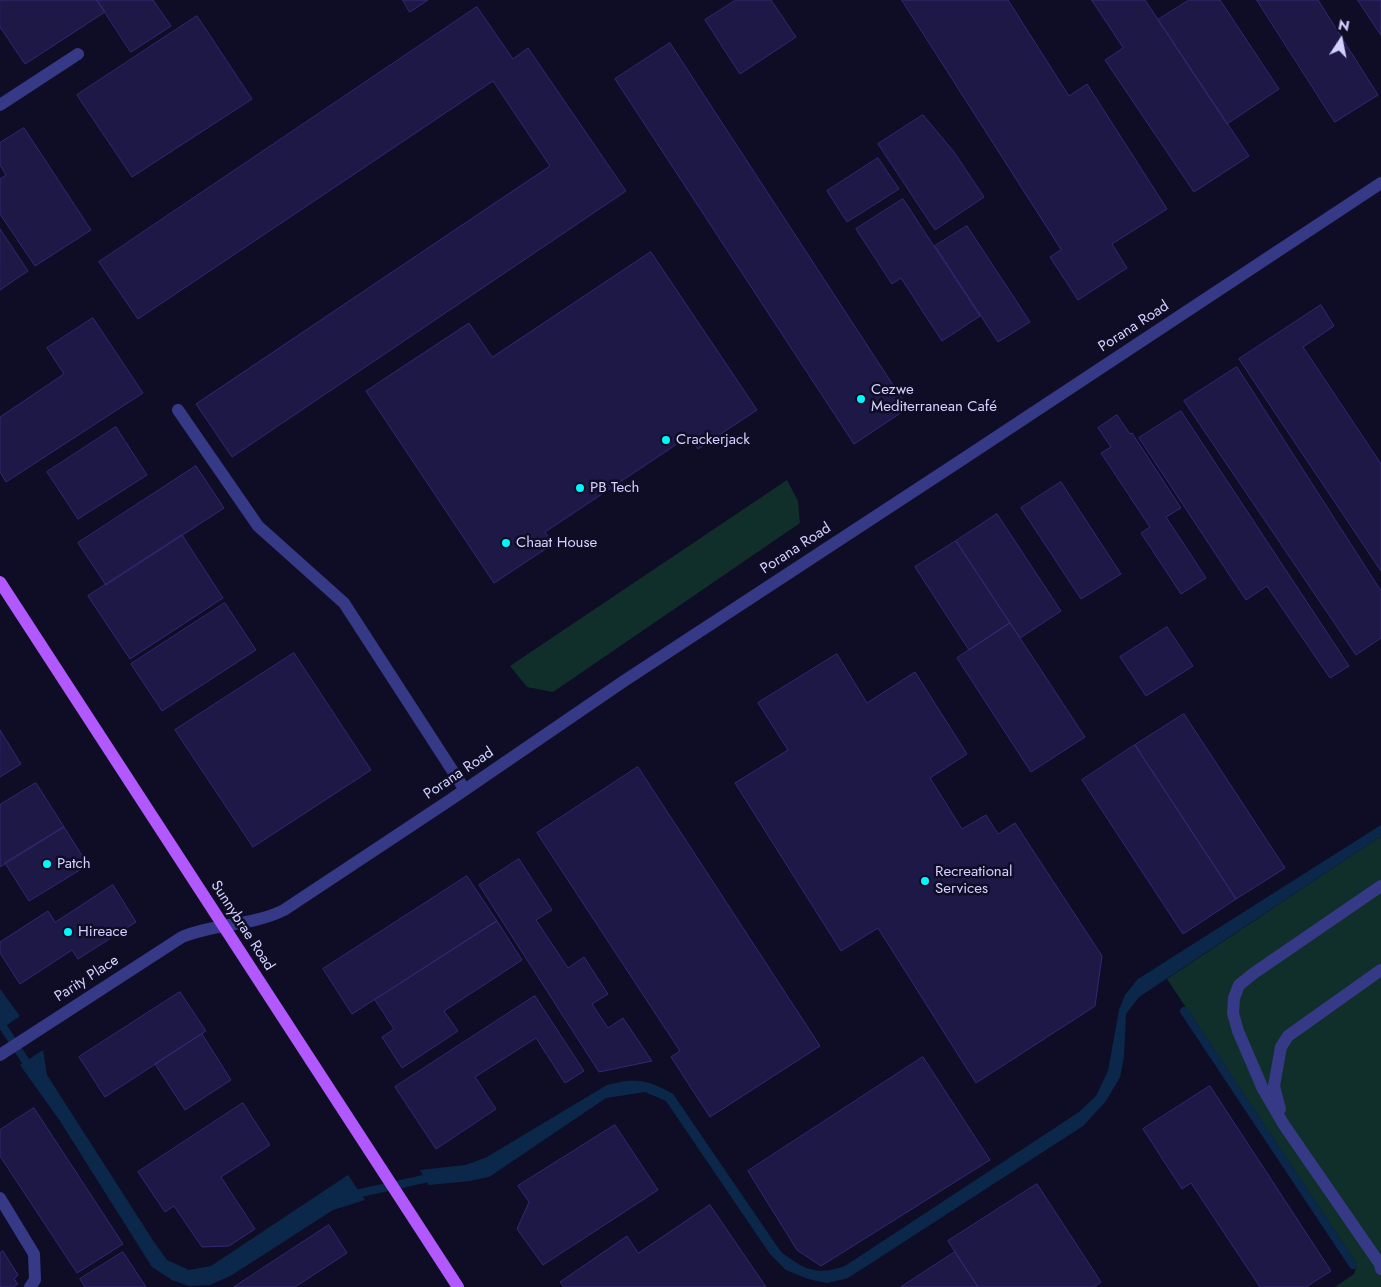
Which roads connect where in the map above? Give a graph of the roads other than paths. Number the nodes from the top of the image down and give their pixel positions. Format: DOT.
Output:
graph roads {
  1 [pos="78,54"];
  2 [pos="0,105"];
  3 [pos="1381,183"];
  4 [pos="178,410"];
  5 [pos="0,582"];
  6 [pos="465,790"];
  7 [pos="1381,886"];
  8 [pos="223,925"];
  9 [pos="1381,970"];
  10 [pos="4,1052"];
  11 [pos="1284,1125"];
  12 [pos="0,1198"];
  13 [pos="1381,1269"];
  14 [pos="30,1287"];
  15 [pos="458,1287"];
  1 -- 2 [label="street"];
  3 -- 6 [label="street, Porana Road"];
  4 -- 6 [label="street"];
  5 -- 8 [label="main road, Sunnybrae Road"];
  6 -- 8 [label="street, Porana Road"];
  7 -- 11 [label="street"];
  8 -- 10 [label="street, Parity Place"];
  8 -- 15 [label="main road, Sunnybrae Road"];
  9 -- 11 [label="street"];
  11 -- 13 [label="street"];
  12 -- 14 [label="street"];
}
